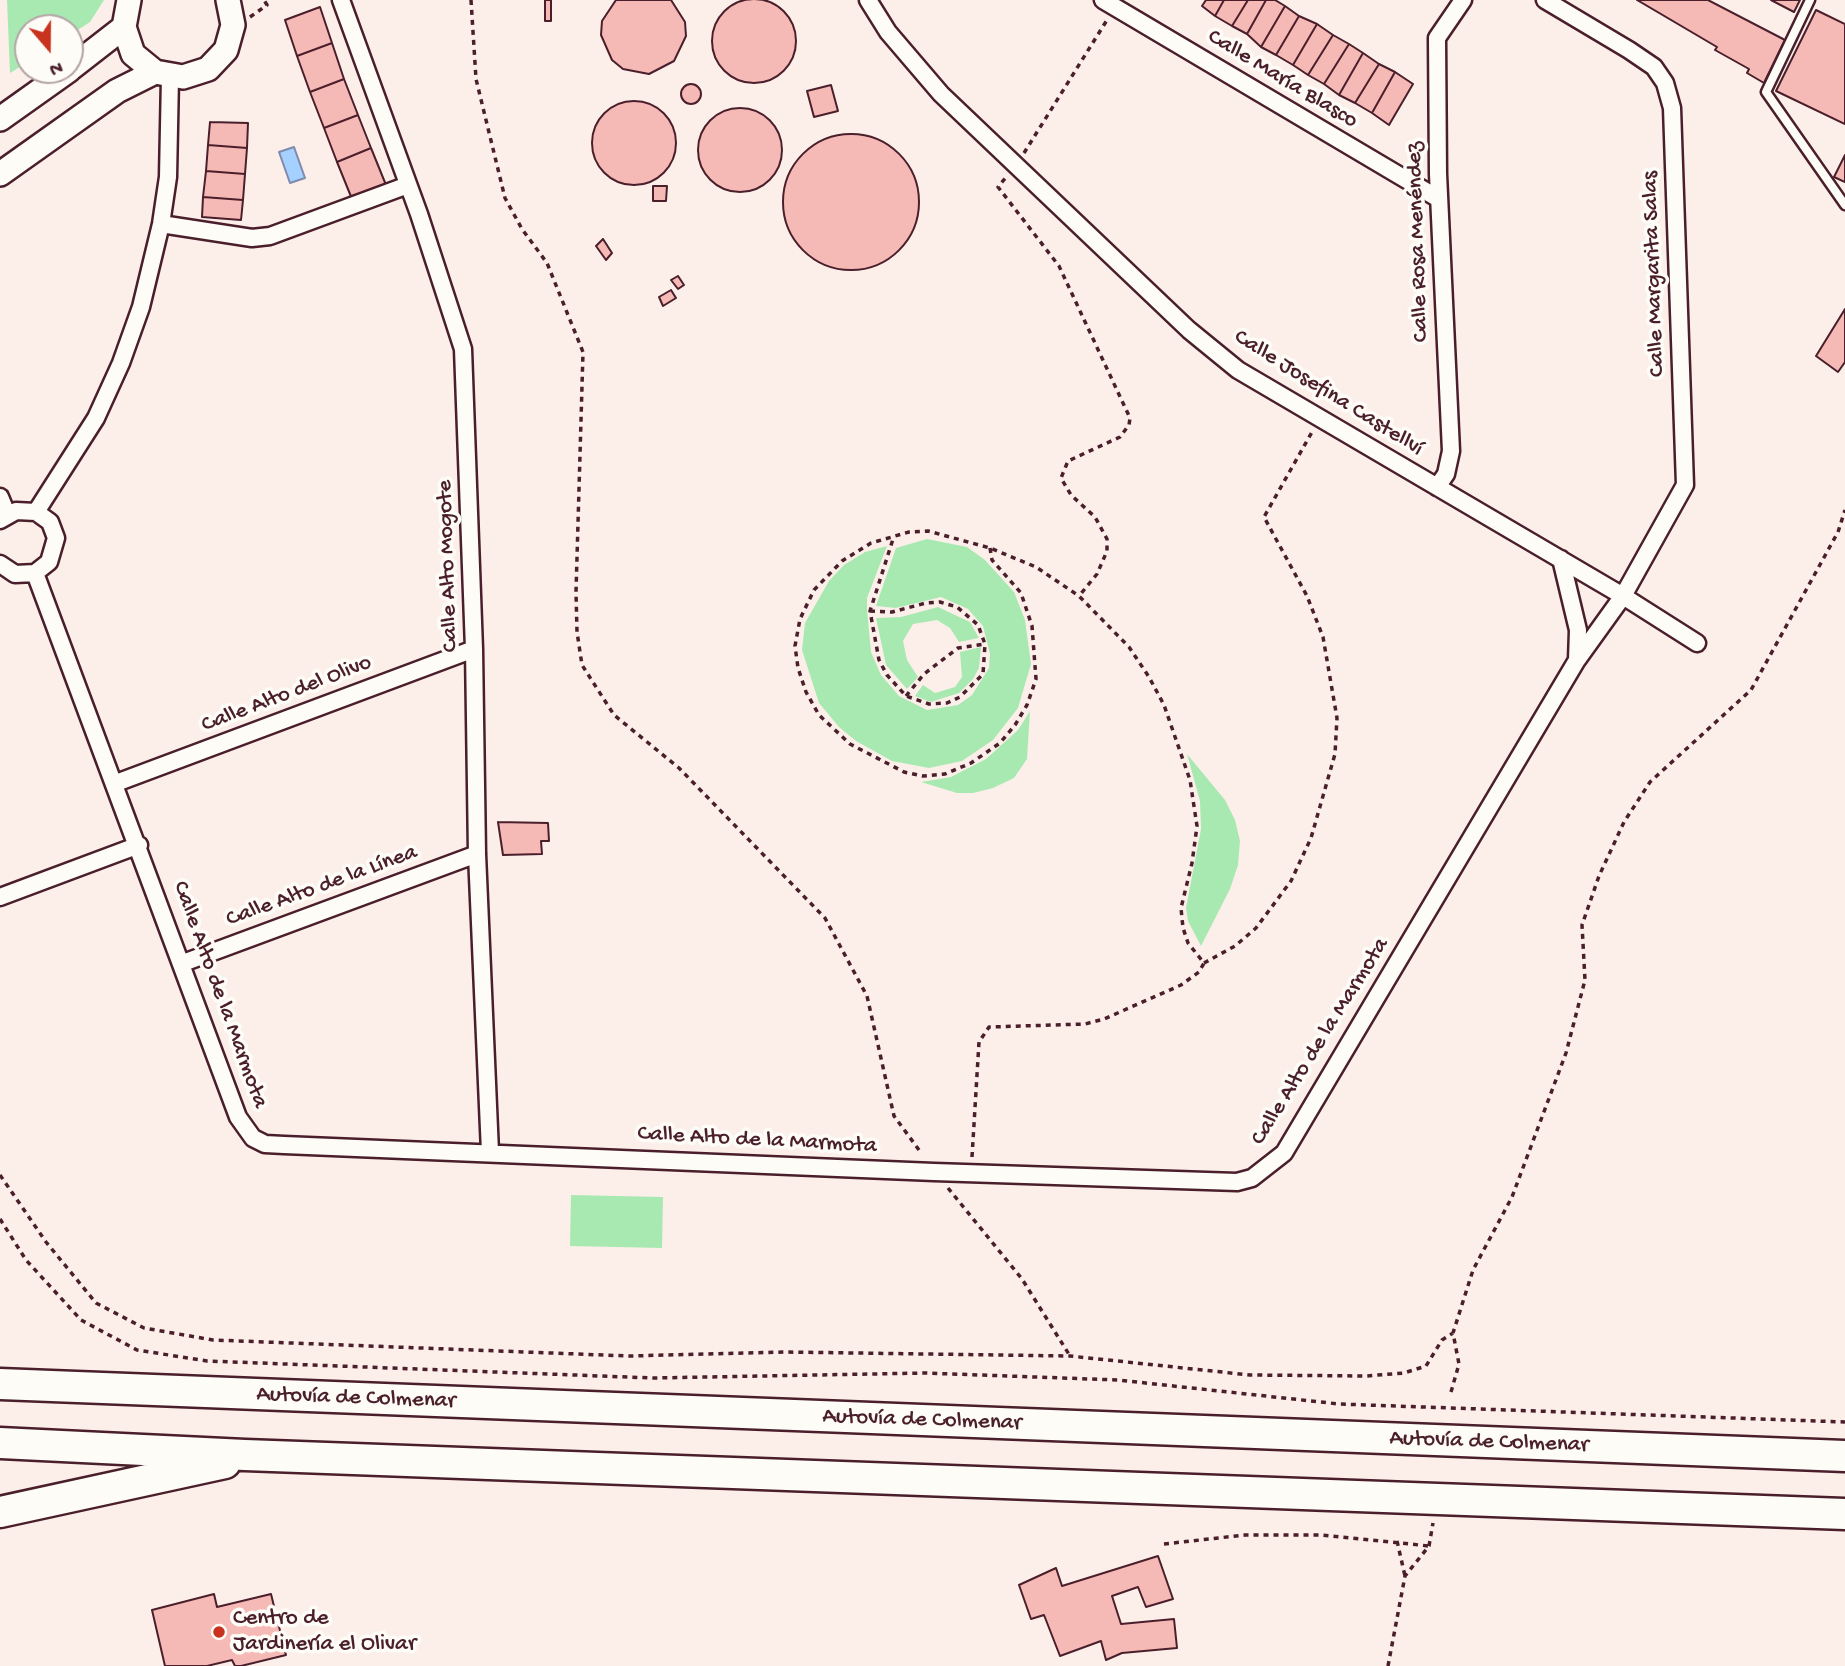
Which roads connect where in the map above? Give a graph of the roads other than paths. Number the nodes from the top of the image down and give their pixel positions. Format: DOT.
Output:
graph roads {
  1 [pos="129,0"];
  2 [pos="341,0"];
  3 [pos="868,0"];
  4 [pos="1463,0"];
  5 [pos="1545,0"];
  6 [pos="1810,0"];
  7 [pos="236,4"];
  8 [pos="1109,4"];
  9 [pos="124,27"];
  10 [pos="84,58"];
  11 [pos="163,75"];
  12 [pos="48,84"];
  13 [pos="0,119"];
  14 [pos="0,174"];
  15 [pos="408,185"];
  16 [pos="1438,199"];
  17 [pos="1845,205"];
  18 [pos="161,224"];
  19 [pos="1437,487"];
  20 [pos="0,497"];
  21 [pos="36,512"];
  22 [pos="4,517"];
  23 [pos="1561,559"];
  24 [pos="0,564"];
  25 [pos="36,573"];
  26 [pos="1623,596"];
  27 [pos="1697,643"];
  28 [pos="474,649"];
  29 [pos="1577,660"];
  30 [pos="116,783"];
  31 [pos="139,845"];
  32 [pos="477,854"];
  33 [pos="0,897"];
  34 [pos="183,963"];
  35 [pos="490,1152"];
  36 [pos="0,1384"];
  37 [pos="0,1443"];
  38 [pos="245,1455"];
  39 [pos="1845,1456"];
  40 [pos="0,1512"];
  41 [pos="1845,1514"];
  1 -- 9 [label="street"];
  2 -- 15 [label="street, Calle Alto Mogote"];
  3 -- 19 [label="street, Calle Josefina Castellví"];
  4 -- 16 [label="street, Calle Rosa Menéndez"];
  5 -- 26 [label="street, Calle Margarita Salas"];
  6 -- 17 [label="lane"];
  7 -- 11 [label="street"];
  8 -- 16 [label="street, Calle María Blasco"];
  9 -- 10 [label="street"];
  9 -- 11 [label="street"];
  11 -- 14 [label="street"];
  11 -- 18 [label="street"];
  12 -- 13 [label="street"];
  15 -- 18 [label="street"];
  15 -- 28 [label="street, Calle Alto Mogote"];
  16 -- 19 [label="street, Calle Rosa Menéndez"];
  18 -- 21 [label="street"];
  19 -- 23 [label="street, Calle Josefina Castellví"];
  20 -- 22 [label="street"];
  21 -- 22 [label="street"];
  21 -- 25 [label="street"];
  23 -- 26 [label="street, Calle Josefina Castellví"];
  23 -- 29 [label="street"];
  24 -- 25 [label="street"];
  25 -- 30 [label="street, Calle Alto de la Marmota"];
  26 -- 27 [label="street, Calle Josefina Castellví"];
  26 -- 29 [label="street, Calle Alto de la Marmota"];
  28 -- 30 [label="street, Calle Alto del Olivo"];
  28 -- 32 [label="street, Calle Alto Mogote"];
  29 -- 35 [label="street, Calle Alto de la Marmota"];
  30 -- 31 [label="street, Calle Alto de la Marmota"];
  31 -- 33 [label="street"];
  31 -- 34 [label="street, Calle Alto de la Marmota"];
  32 -- 34 [label="street, Calle Alto de la Línea"];
  32 -- 35 [label="street, Calle Alto Mogote"];
  34 -- 35 [label="street, Calle Alto de la Marmota"];
  36 -- 39 [label="highway, Autovía de Colmenar"];
  37 -- 38 [label="highway"];
  38 -- 40 [label="highway"];
  38 -- 41 [label="highway"];
}
